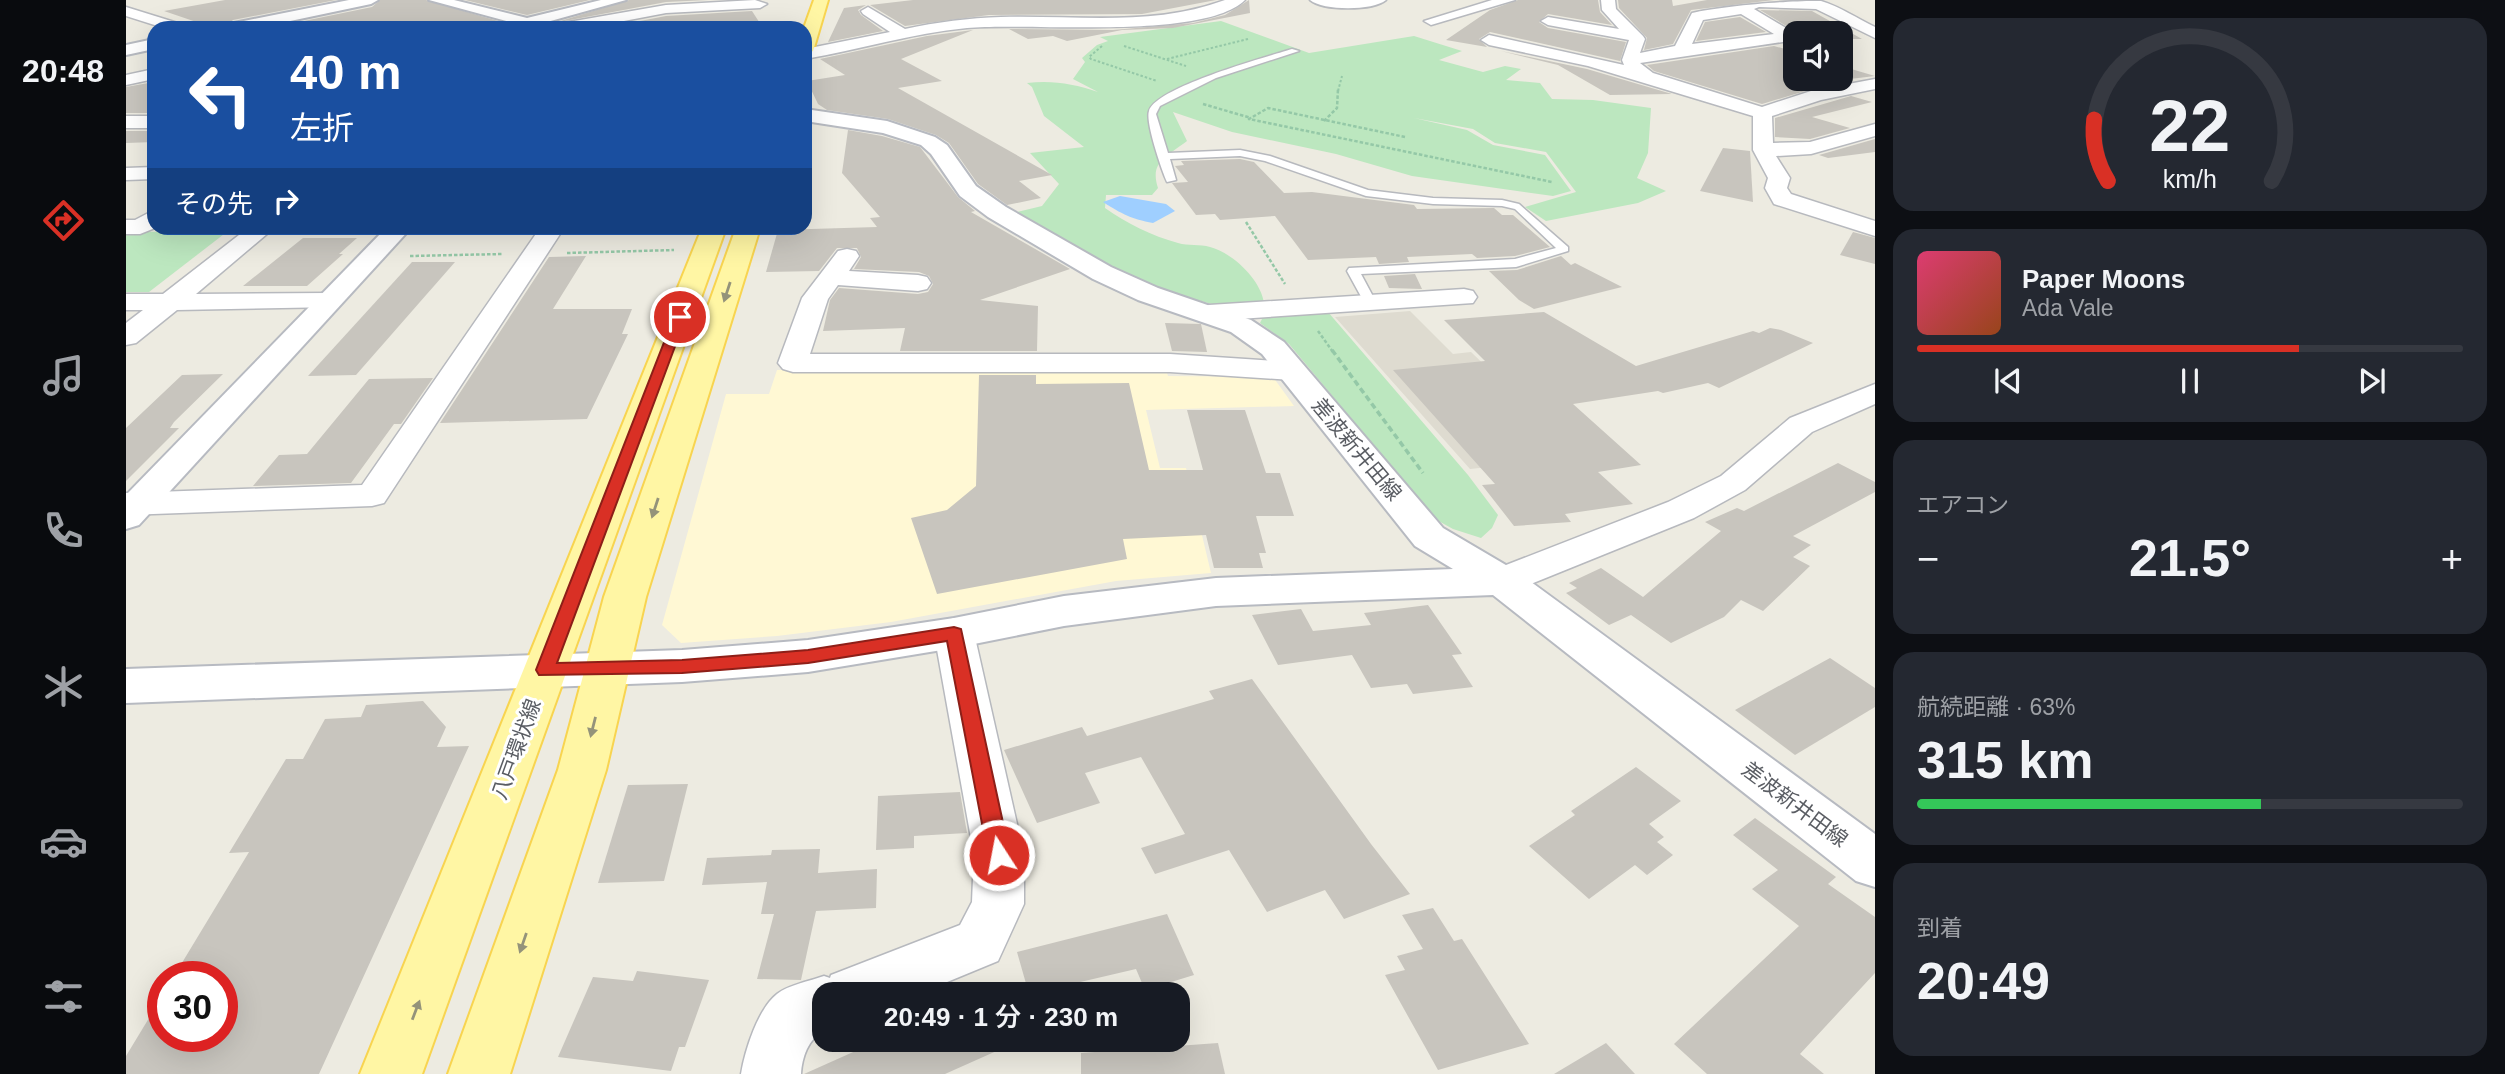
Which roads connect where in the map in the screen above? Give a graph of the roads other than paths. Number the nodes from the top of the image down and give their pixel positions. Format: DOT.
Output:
graph roads {
  1 [pos="371,0"];
  2 [pos="436,0"];
  3 [pos="620,0"];
  4 [pos="821,0"];
  5 [pos="1238,0"];
  6 [pos="1317,0"];
  7 [pos="1379,0"];
  8 [pos="1508,0"];
  9 [pos="1717,0"];
  10 [pos="762,2"];
  11 [pos="1815,3"];
  12 [pos="277,4"];
  13 [pos="999,5"];
  14 [pos="1750,5"];
  15 [pos="1604,6"];
  16 [pos="126,11"];
  17 [pos="868,11"];
  18 [pos="307,13"];
  19 [pos="151,19"];
  20 [pos="157,21"];
  21 [pos="268,21"];
  22 [pos="332,21"];
  23 [pos="524,21"];
  24 [pos="532,21"];
  25 [pos="601,21"];
  26 [pos="765,21"];
  27 [pos="1432,21"];
  28 [pos="1548,21"];
  29 [pos="1042,23"];
  30 [pos="126,24"];
  31 [pos="812,29"];
  32 [pos="1873,30"];
  33 [pos="903,34"];
  34 [pos="1634,36"];
  35 [pos="1489,40"];
  36 [pos="147,46"];
  37 [pos="126,50"];
  38 [pos="1681,50"];
  39 [pos="812,51"];
  40 [pos="1295,51"];
  41 [pos="1630,60"];
  42 [pos="1645,74"];
  43 [pos="147,76"];
  44 [pos="126,80"];
  45 [pos="1875,84"];
  46 [pos="1762,113"];
  47 [pos="812,116"];
  48 [pos="1875,130"];
  49 [pos="1763,150"];
  50 [pos="1162,156"];
  51 [pos="147,173"];
  52 [pos="126,174"];
  53 [pos="1171,180"];
  54 [pos="147,222"];
  55 [pos="126,227"];
  56 [pos="1875,229"];
  57 [pos="253,235"];
  58 [pos="392,235"];
  59 [pos="547,235"];
  60 [pos="711,235"];
  61 [pos="746,235"];
  62 [pos="918,283"];
  63 [pos="1464,298"];
  64 [pos="328,301"];
  65 [pos="126,302"];
  66 [pos="169,302"];
  67 [pos="1370,302"];
  68 [pos="1209,313"];
  69 [pos="126,337"];
  70 [pos="1292,371"];
  71 [pos="1875,393"];
  72 [pos="130,508"];
  73 [pos="1502,581"];
  74 [pos="954,633"];
  75 [pos="607,668"];
  76 [pos="545,670"];
  77 [pos="126,686"];
  78 [pos="1875,864"];
  79 [pos="881,982"];
  80 [pos="812,1008"];
  81 [pos="391,1074"];
  82 [pos="479,1074"];
  83 [pos="771,1074"];
  1 -- 18 [label="street"];
  2 -- 23 [label="street"];
  3 -- 24 [label="street"];
  4 -- 31 [label="main road"];
  5 -- 29 [label="street"];
  6 -- 7 [label="street"];
  8 -- 27 [label="street"];
  9 -- 14 [label="street"];
  10 -- 25 [label="street"];
  10 -- 26 [label="street"];
  11 -- 14 [label="street"];
  11 -- 32 [label="street"];
  12 -- 18 [label="street"];
  13 -- 29 [label="street"];
  14 -- 38 [label="street"];
  14 -- 38 [label="street"];
  15 -- 34 [label="street"];
  16 -- 19 [label="street"];
  17 -- 33 [label="street"];
  18 -- 21 [label="street"];
  18 -- 22 [label="street"];
  19 -- 20 [label="street"];
  19 -- 30 [label="street"];
  28 -- 34 [label="street"];
  29 -- 33 [label="street"];
  33 -- 39 [label="street"];
  34 -- 41 [label="street"];
  35 -- 42 [label="street"];
  36 -- 37 [label="street"];
  38 -- 41 [label="street"];
  40 -- 50 [label="lane"];
  41 -- 42 [label="street"];
  42 -- 46 [label="street"];
  43 -- 44 [label="street"];
  45 -- 46 [label="street"];
  46 -- 49 [label="street"];
  47 -- 68 [label="street, 差波新井田線"];
  48 -- 49 [label="street"];
  49 -- 56 [label="street"];
  50 -- 53 [label="lane"];
  50 -- 67 [label="lane"];
  51 -- 52 [label="street"];
  54 -- 55 [label="street"];
  57 -- 66 [label="street"];
  58 -- 64 [label="street"];
  59 -- 72 [label="street"];
  60 -- 76 [label="main road, 八戸環状線"];
  61 -- 75 [label="main road, one-way"];
  62 -- 70 [label="street"];
  63 -- 67 [label="street"];
  64 -- 66 [label="street"];
  64 -- 72 [label="street"];
  65 -- 66 [label="street"];
  66 -- 69 [label="street"];
  67 -- 68 [label="street"];
  68 -- 70 [label="street, 差波新井田線"];
  70 -- 73 [label="street, 差波新井田線"];
  71 -- 73 [label="street"];
  73 -- 74 [label="street"];
  73 -- 78 [label="street, 差波新井田線"];
  74 -- 75 [label="street"];
  74 -- 79 [label="street"];
  75 -- 76 [label="street"];
  75 -- 82 [label="main road, one-way"];
  76 -- 77 [label="street"];
  81 -- 76 [label="main road, 八戸環状線, one-way"];
  80 -- 83 [label="street"];
}
